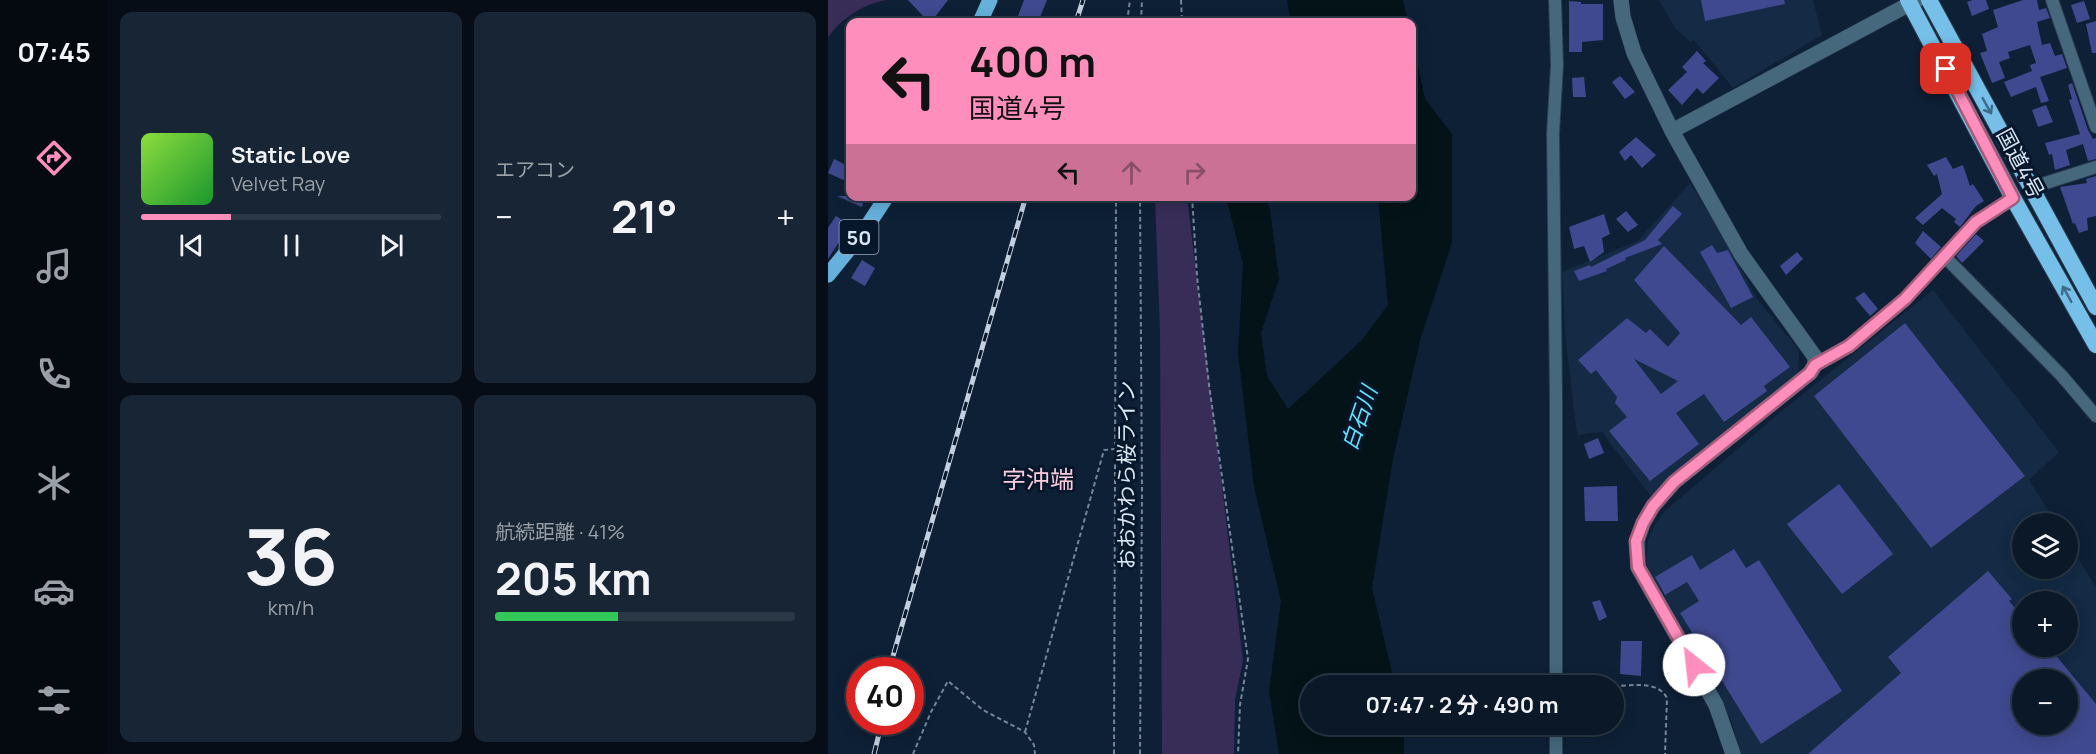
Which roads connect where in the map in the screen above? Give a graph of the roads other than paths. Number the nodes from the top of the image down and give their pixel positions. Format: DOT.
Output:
graph roads {
  1 [pos="990,0"];
  2 [pos="1555,0"];
  3 [pos="1621,0"];
  4 [pos="1929,0"];
  5 [pos="2052,0"];
  6 [pos="1912,2"];
  7 [pos="982,18"];
  8 [pos="2096,127"];
  9 [pos="1672,131"];
  10 [pos="2096,167"];
  11 [pos="2030,188"];
  12 [pos="2013,198"];
  13 [pos="884,201"];
  14 [pos="1944,256"];
  15 [pos="828,275"];
  16 [pos="2096,307"];
  17 [pos="2096,345"];
  18 [pos="1815,365"];
  19 [pos="2096,416"];
  20 [pos="1556,675"];
  21 [pos="1556,735"];
  22 [pos="1556,754"];
  23 [pos="1733,754"];
  1 -- 7 [label="main road"];
  2 -- 20 [label="street"];
  3 -- 9 [label="street"];
  4 -- 11 [label="highway, 国道4号, one-way"];
  5 -- 8 [label="street"];
  6 -- 9 [label="street"];
  6 -- 12 [label="highway, 国道4号"];
  9 -- 18 [label="street"];
  10 -- 11 [label="street"];
  11 -- 16 [label="highway, 国道4号"];
  12 -- 14 [label="street"];
  17 -- 12 [label="highway, 国道4号, one-way"];
  13 -- 15 [label="main road, 50"];
  14 -- 18 [label="street"];
  14 -- 19 [label="street"];
  18 -- 23 [label="street"];
  21 -- 22 [label="street"];
}
